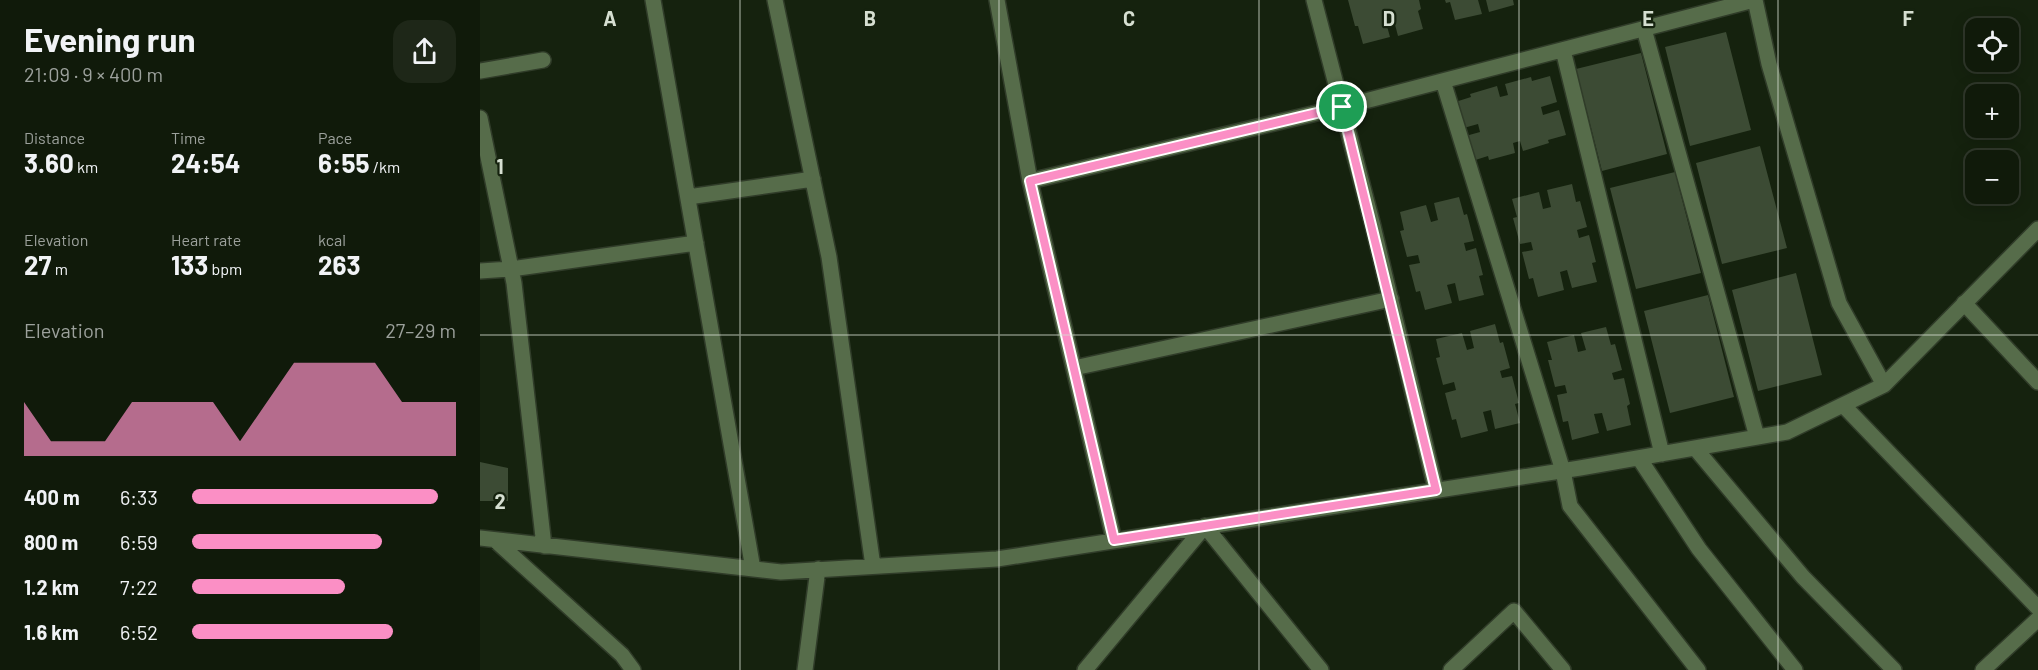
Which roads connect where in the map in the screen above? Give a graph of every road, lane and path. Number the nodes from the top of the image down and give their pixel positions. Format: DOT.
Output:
graph roads {
  1 [pos="653,0"];
  2 [pos="774,0"];
  3 [pos="997,0"];
  4 [pos="1314,0"];
  5 [pos="1755,0"];
  6 [pos="1644,28"];
  7 [pos="1563,50"];
  8 [pos="543,60"];
  9 [pos="480,71"];
  10 [pos="1443,81"];
  11 [pos="1342,107"];
  12 [pos="480,118"];
  13 [pos="813,179"];
  14 [pos="1030,181"];
  15 [pos="687,197"];
  16 [pos="2038,229"];
  17 [pos="696,243"];
  18 [pos="511,269"];
  19 [pos="480,271"];
  20 [pos="1391,299"];
  21 [pos="1964,303"];
  22 [pos="1074,368"];
  23 [pos="2038,382"];
  24 [pos="1884,385"];
  25 [pos="1843,405"];
  26 [pos="1757,437"];
  27 [pos="1695,448"];
  28 [pos="1662,454"];
  29 [pos="1639,458"];
  30 [pos="1563,471"];
  31 [pos="1436,490"];
  32 [pos="1205,526"];
  33 [pos="480,538"];
  34 [pos="1114,540"];
  35 [pos="496,541"];
  36 [pos="544,546"];
  37 [pos="873,566"];
  38 [pos="753,569"];
  39 [pos="818,569"];
  40 [pos="2038,608"];
  41 [pos="2038,619"];
  42 [pos="633,670"];
  43 [pos="805,670"];
  44 [pos="1085,670"];
  45 [pos="1321,670"];
  46 [pos="1451,670"];
  47 [pos="1563,670"];
  48 [pos="1698,670"];
  49 [pos="1795,670"];
  50 [pos="1894,670"];
  51 [pos="1983,670"];
  1 -- 15 [label="street"];
  2 -- 13 [label="street"];
  3 -- 14 [label="street"];
  4 -- 11 [label="street"];
  5 -- 6 [label="street"];
  5 -- 24 [label="street"];
  6 -- 7 [label="street"];
  6 -- 26 [label="street"];
  7 -- 10 [label="street"];
  7 -- 28 [label="street"];
  8 -- 9 [label="street"];
  10 -- 11 [label="street"];
  10 -- 30 [label="street"];
  11 -- 14 [label="street"];
  11 -- 20 [label="street"];
  12 -- 18 [label="street"];
  13 -- 15 [label="street"];
  13 -- 37 [label="street"];
  14 -- 22 [label="street"];
  15 -- 17 [label="street"];
  16 -- 21 [label="street"];
  17 -- 18 [label="street"];
  17 -- 38 [label="street"];
  18 -- 19 [label="street"];
  18 -- 36 [label="street"];
  20 -- 22 [label="street"];
  20 -- 31 [label="street"];
  21 -- 23 [label="street"];
  21 -- 24 [label="street"];
  22 -- 34 [label="street"];
  24 -- 25 [label="street"];
  25 -- 26 [label="street"];
  25 -- 40 [label="street"];
  26 -- 27 [label="street"];
  27 -- 28 [label="street"];
  27 -- 50 [label="street"];
  28 -- 29 [label="street"];
  29 -- 30 [label="street"];
  29 -- 49 [label="street"];
  30 -- 31 [label="street"];
  30 -- 48 [label="street"];
  31 -- 32 [label="street"];
  32 -- 34 [label="street"];
  32 -- 44 [label="street"];
  32 -- 45 [label="street"];
  33 -- 35 [label="street"];
  34 -- 37 [label="street"];
  35 -- 36 [label="street"];
  35 -- 42 [label="street"];
  36 -- 38 [label="street"];
  37 -- 39 [label="street"];
  38 -- 39 [label="street"];
  39 -- 43 [label="street"];
  41 -- 51 [label="street"];
  46 -- 47 [label="street"];
}
